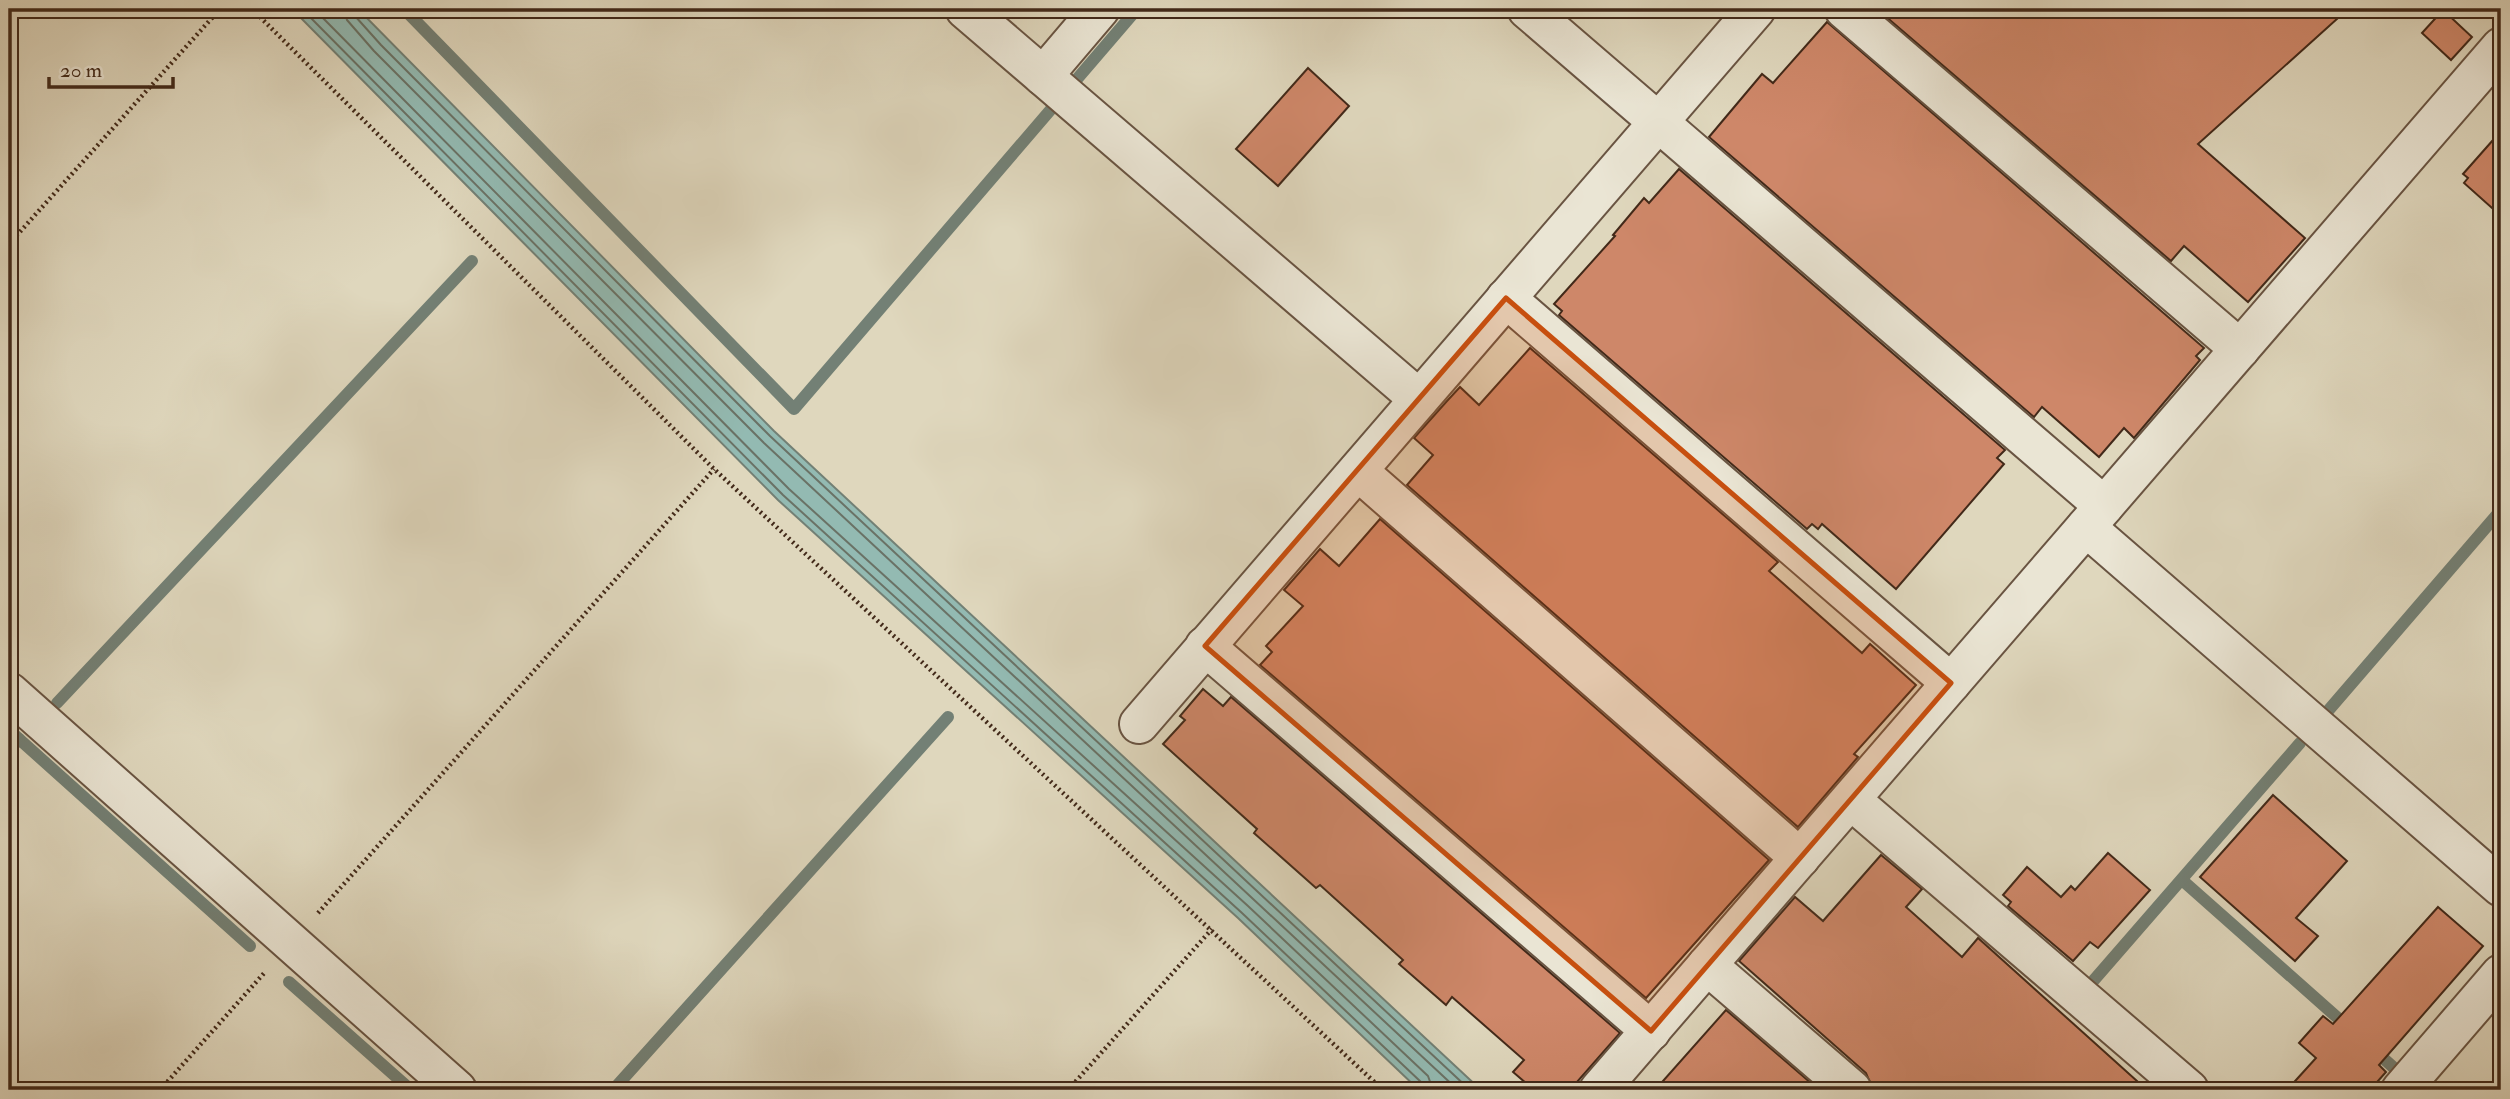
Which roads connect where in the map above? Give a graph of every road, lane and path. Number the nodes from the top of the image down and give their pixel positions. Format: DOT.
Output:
graph roads {
  1 [pos="220,9"];
  2 [pos="253,9"];
  3 [pos="965,9"];
  4 [pos="1100,9"];
  5 [pos="1527,9"];
  6 [pos="1756,9"];
  7 [pos="1844,9"];
  8 [pos="2501,47"];
  9 [pos="1056,88"];
  10 [pos="1659,122"];
  11 [pos="9,244"];
  12 [pos="1506,298"];
  13 [pos="2240,349"];
  14 [pos="1419,399"];
  15 [pos="714,469"];
  16 [pos="1358,471"];
  17 [pos="2095,517"];
  18 [pos="1205,646"];
  19 [pos="1951,683"];
  20 [pos="9,692"];
  21 [pos="1139,724"];
  22 [pos="1851,800"];
  23 [pos="1800,858"];
  24 [pos="2501,887"];
  25 [pos="1212,929"];
  26 [pos="292,942"];
  27 [pos="1707,965"];
  28 [pos="2501,974"];
  29 [pos="1651,1031"];
  30 [pos="160,1090"];
  31 [pos="457,1090"];
  32 [pos="1068,1090"];
  33 [pos="1383,1090"];
  34 [pos="1600,1090"];
  35 [pos="1852,1090"];
  36 [pos="2189,1090"];
  37 [pos="2401,1090"];
  1 -- 11 [label="path"];
  2 -- 15 [label="path"];
  3 -- 9 [label="street"];
  4 -- 9 [label="street"];
  5 -- 10 [label="street"];
  6 -- 10 [label="street"];
  7 -- 13 [label="street"];
  8 -- 13 [label="street"];
  9 -- 14 [label="street"];
  10 -- 12 [label="street"];
  10 -- 17 [label="street"];
  12 -- 14 [label="street"];
  12 -- 19 [label="street"];
  13 -- 17 [label="street"];
  14 -- 16 [label="street"];
  15 -- 25 [label="path"];
  15 -- 26 [label="path"];
  16 -- 18 [label="street"];
  16 -- 23 [label="street"];
  17 -- 19 [label="street"];
  17 -- 24 [label="street"];
  18 -- 21 [label="street"];
  18 -- 29 [label="street"];
  19 -- 22 [label="street"];
  20 -- 26 [label="street"];
  22 -- 23 [label="street"];
  22 -- 36 [label="street"];
  23 -- 27 [label="street"];
  25 -- 32 [label="path"];
  25 -- 33 [label="path"];
  26 -- 30 [label="path"];
  26 -- 31 [label="street"];
  27 -- 29 [label="street"];
  27 -- 35 [label="street"];
  28 -- 37 [label="street"];
  29 -- 34 [label="street"];
}
